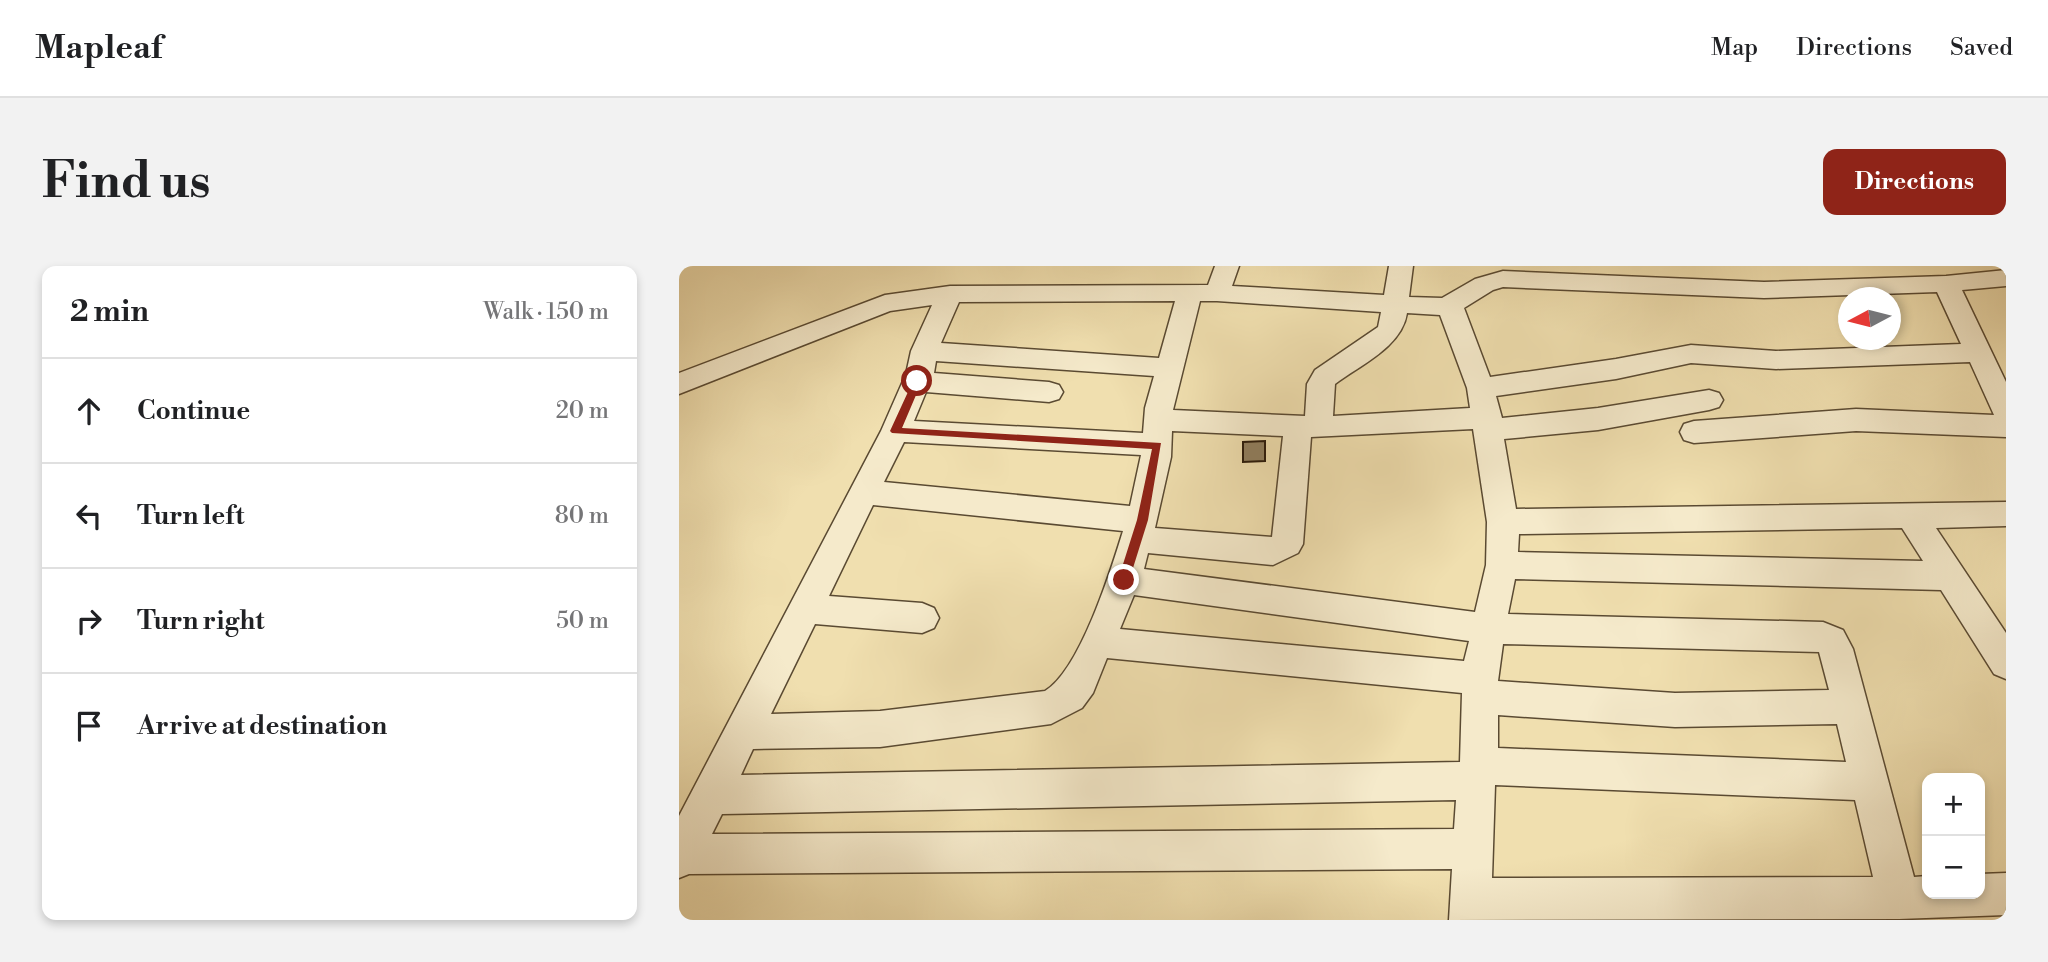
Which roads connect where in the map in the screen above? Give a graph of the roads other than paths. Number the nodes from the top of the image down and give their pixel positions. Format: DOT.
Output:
graph roads {
  1 [pos="1227,266"];
  2 [pos="1401,266"];
  3 [pos="1613,275"];
  4 [pos="2006,278"];
  5 [pos="1946,284"];
  6 [pos="1204,293"];
  7 [pos="950,294"];
  8 [pos="1395,303"];
  9 [pos="1450,306"];
  10 [pos="1977,353"];
  11 [pos="921,366"];
  12 [pos="1171,368"];
  13 [pos="679,384"];
  14 [pos="1049,392"];
  15 [pos="1709,400"];
  16 [pos="2006,411"];
  17 [pos="1486,412"];
  18 [pos="1308,426"];
  19 [pos="2006,426"];
  20 [pos="895,431"];
  21 [pos="1694,432"];
  22 [pos="1157,433"];
  23 [pos="865,492"];
  24 [pos="2006,514"];
  25 [pos="1911,516"];
  26 [pos="1503,522"];
  27 [pos="1140,529"];
  28 [pos="1502,565"];
  29 [pos="1950,576"];
  30 [pos="1124,580"];
  31 [pos="805,609"];
  32 [pos="922,618"];
  33 [pos="1488,629"];
  34 [pos="1099,642"];
  35 [pos="2006,663"];
  36 [pos="1480,688"];
  37 [pos="1851,707"];
  38 [pos="742,732"];
  39 [pos="1477,773"];
  40 [pos="1871,782"];
  41 [pos="709,795"];
  42 [pos="1472,849"];
  43 [pos="680,856"];
  44 [pos="2006,894"];
  45 [pos="1899,898"];
  46 [pos="1471,909"];
  1 -- 6 [label="street"];
  2 -- 8 [label="street"];
  3 -- 5 [label="street"];
  3 -- 9 [label="street"];
  4 -- 5 [label="street"];
  5 -- 10 [label="street"];
  6 -- 7 [label="street"];
  6 -- 8 [label="street"];
  6 -- 12 [label="street"];
  7 -- 11 [label="street"];
  7 -- 13 [label="street"];
  8 -- 9 [label="street"];
  8 -- 18 [label="street"];
  9 -- 17 [label="street"];
  10 -- 16 [label="street"];
  10 -- 17 [label="street"];
  11 -- 12 [label="street"];
  11 -- 14 [label="street"];
  11 -- 20 [label="street"];
  12 -- 22 [label="street"];
  15 -- 17 [label="street"];
  17 -- 18 [label="street"];
  17 -- 26 [label="street"];
  18 -- 22 [label="street"];
  18 -- 27 [label="street"];
  19 -- 21 [label="street"];
  20 -- 22 [label="street"];
  20 -- 23 [label="street"];
  22 -- 27 [label="street"];
  23 -- 27 [label="street"];
  23 -- 31 [label="street"];
  24 -- 25 [label="street"];
  25 -- 26 [label="street"];
  25 -- 29 [label="street"];
  26 -- 28 [label="street"];
  27 -- 30 [label="street"];
  28 -- 29 [label="street"];
  28 -- 33 [label="street"];
  29 -- 35 [label="street"];
  30 -- 33 [label="street"];
  30 -- 34 [label="street"];
  31 -- 32 [label="street"];
  31 -- 38 [label="street"];
  33 -- 36 [label="street"];
  33 -- 37 [label="street"];
  34 -- 36 [label="street"];
  34 -- 38 [label="street"];
  36 -- 37 [label="street"];
  36 -- 39 [label="street"];
  37 -- 40 [label="street"];
  38 -- 41 [label="street"];
  39 -- 40 [label="street"];
  39 -- 41 [label="street"];
  39 -- 42 [label="street"];
  40 -- 45 [label="street"];
  41 -- 43 [label="street"];
  42 -- 43 [label="street"];
  42 -- 46 [label="street"];
  44 -- 45 [label="street"];
  45 -- 46 [label="street"];
}
